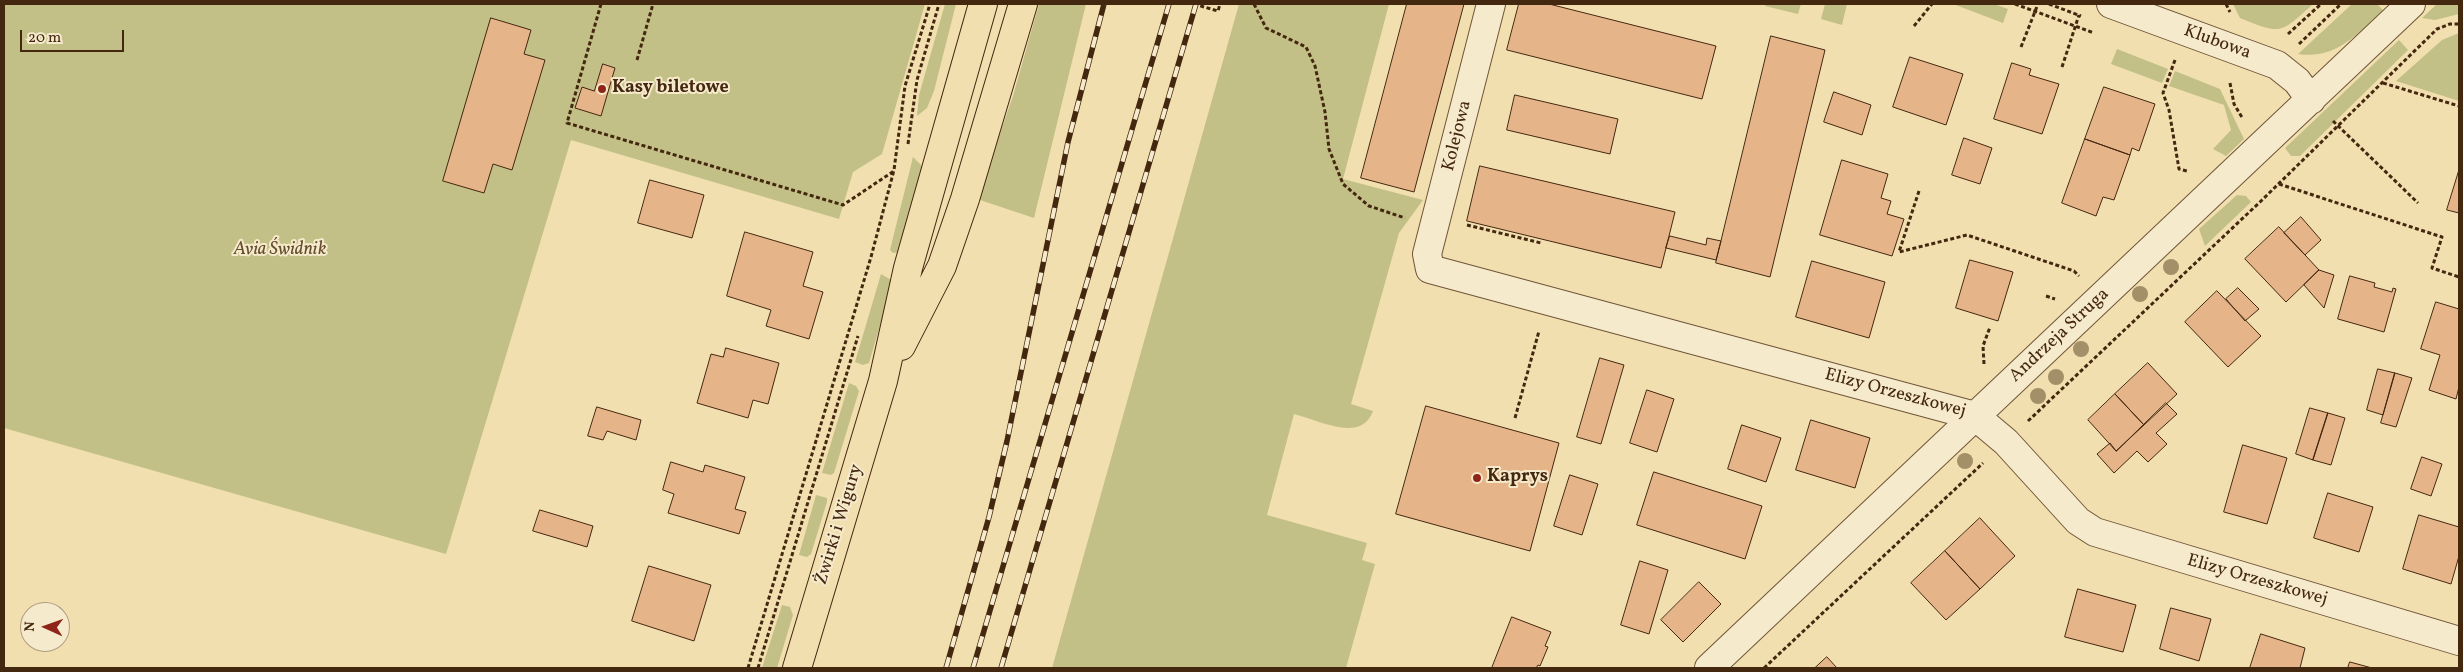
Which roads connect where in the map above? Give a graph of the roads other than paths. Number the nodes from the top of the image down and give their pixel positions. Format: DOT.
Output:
graph roads {
  1 [pos="983,4"];
  2 [pos="1023,4"];
  3 [pos="1491,4"];
  4 [pos="2111,4"];
  5 [pos="2411,4"];
  6 [pos="2311,100"];
  7 [pos="1430,269"];
  8 [pos="883,381"];
  9 [pos="1975,416"];
  10 [pos="2459,641"];
  11 [pos="796,668"];
  12 [pos="1709,668"];
  1 -- 8 [label="main road"];
  2 -- 8 [label="main road"];
  3 -- 7 [label="street, Kolejowa"];
  4 -- 6 [label="street, Klubowa"];
  5 -- 6 [label="street, Andrzeja Struga"];
  6 -- 9 [label="street, Andrzeja Struga"];
  7 -- 9 [label="street, Elizy Orzeszkowej"];
  8 -- 11 [label="main road, Żwirki i Wigury"];
  9 -- 10 [label="street, Elizy Orzeszkowej"];
  9 -- 12 [label="street, Andrzeja Struga"];
}
